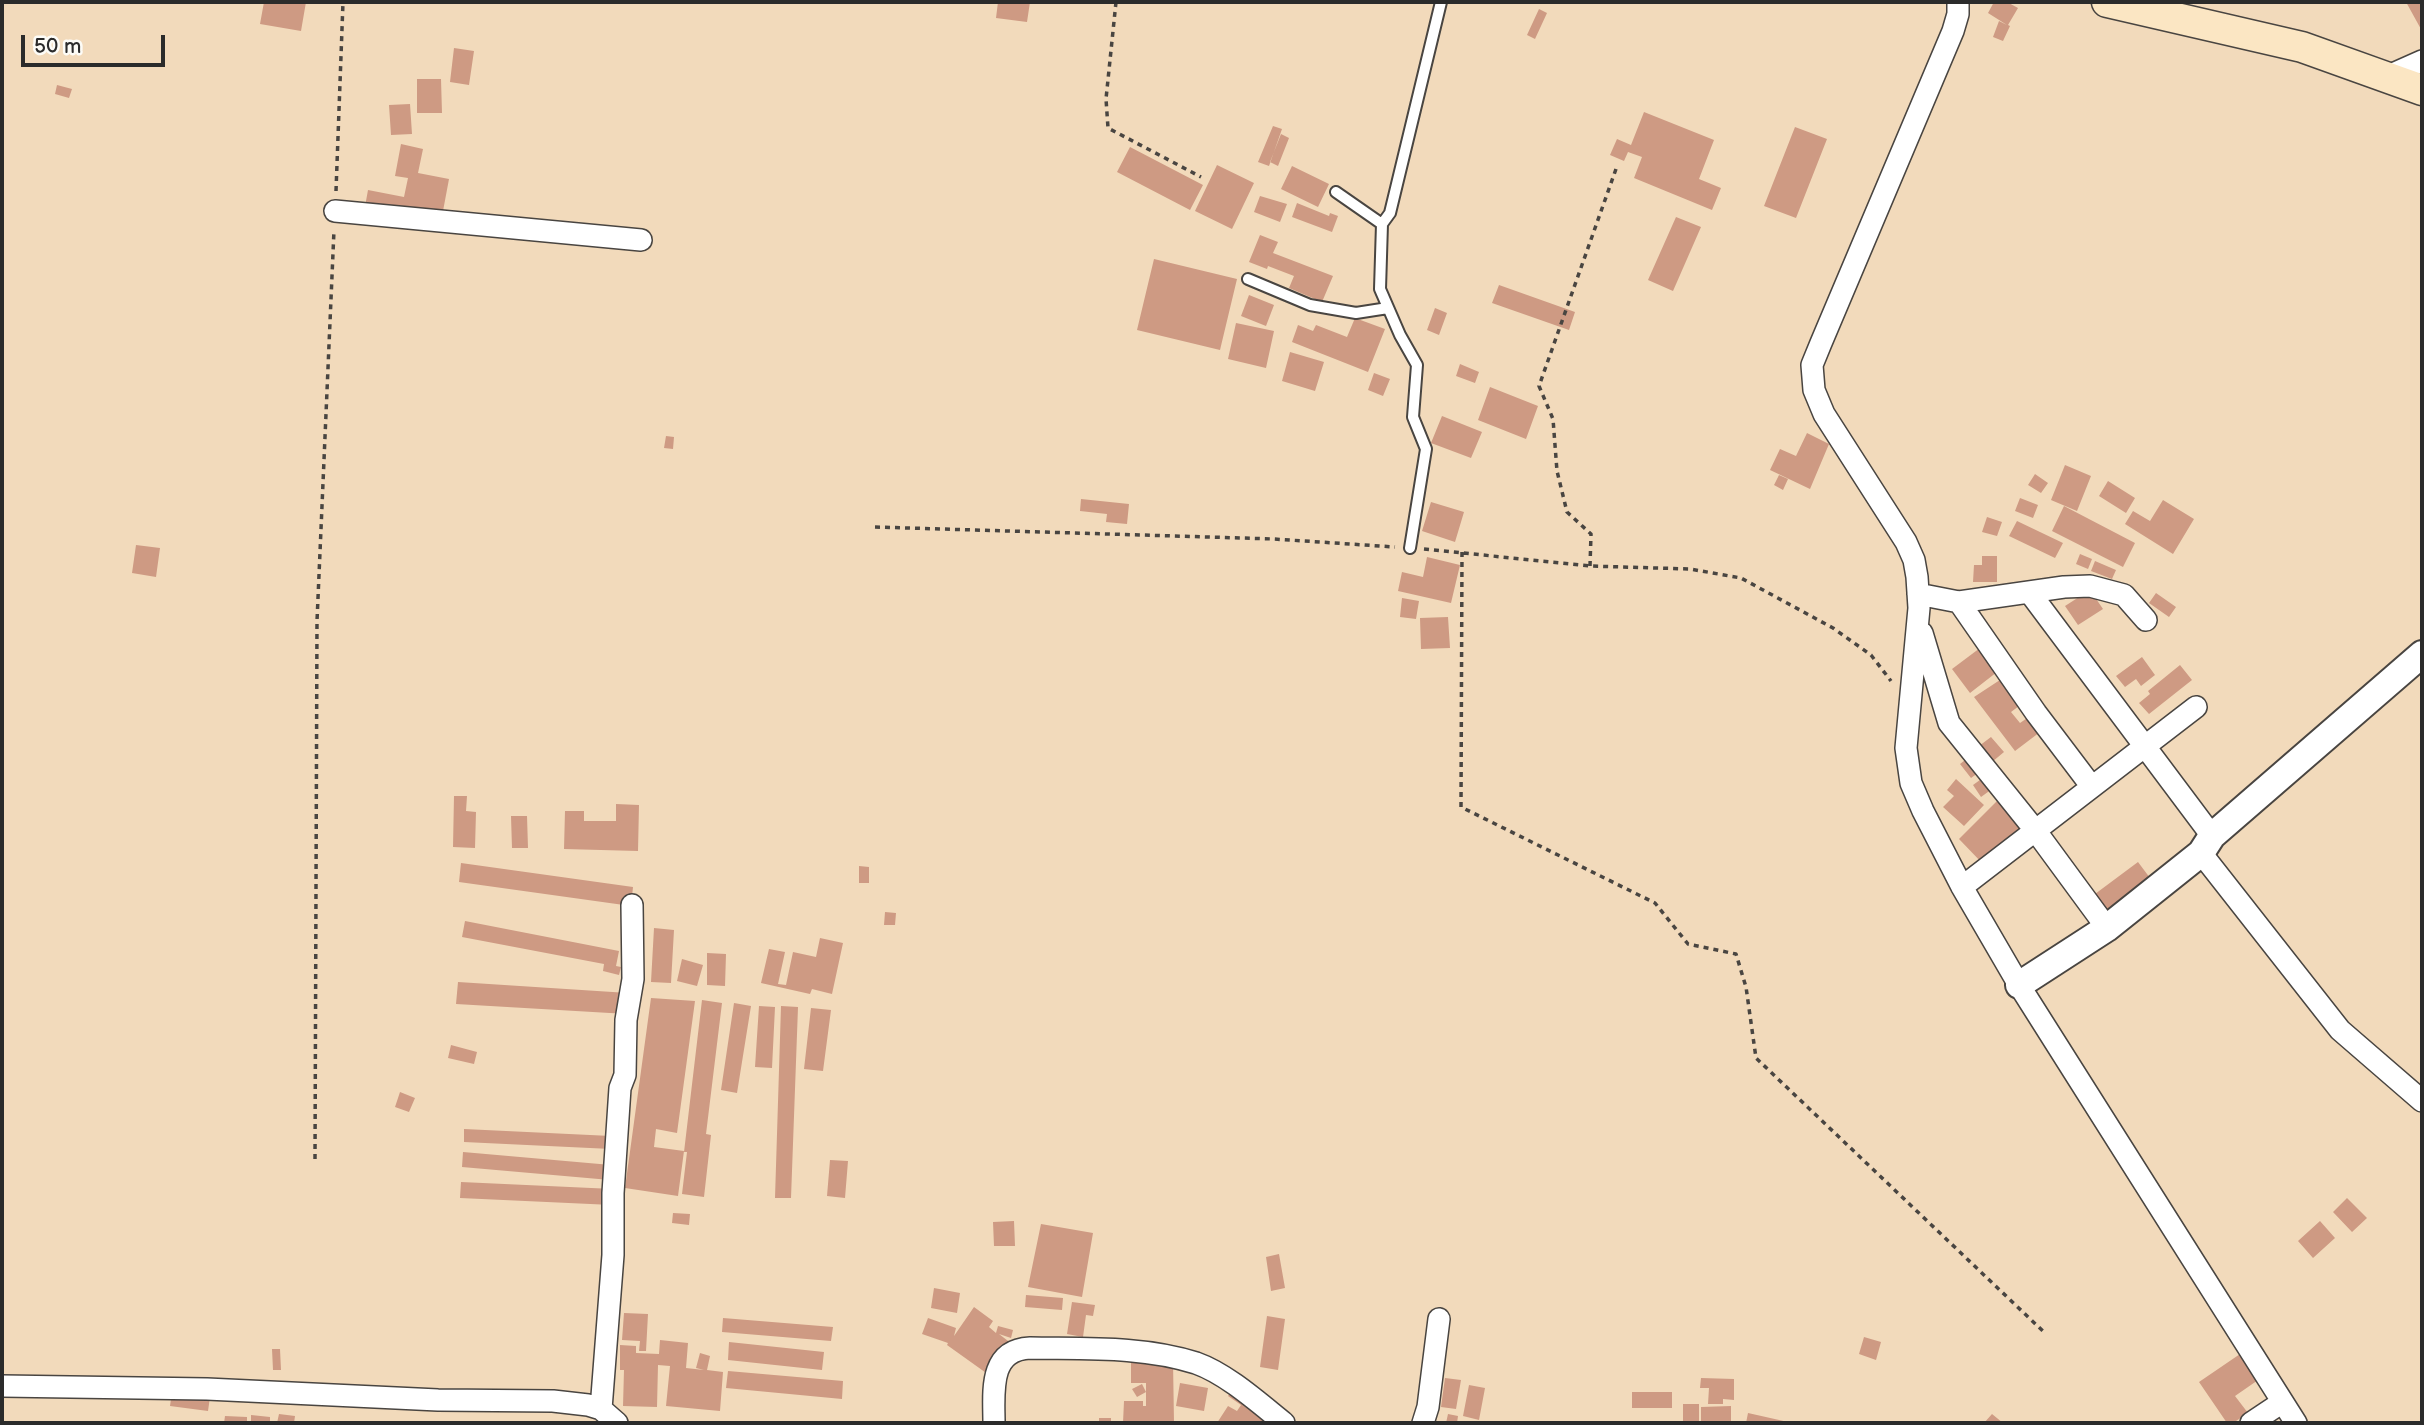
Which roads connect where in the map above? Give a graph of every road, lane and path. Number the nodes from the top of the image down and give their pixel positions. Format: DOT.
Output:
graph roads {
  1 [pos="343,2"];
  2 [pos="1116,2"];
  3 [pos="1441,2"];
  4 [pos="1958,2"];
  5 [pos="2107,2"];
  6 [pos="2422,61"];
  7 [pos="2386,77"];
  8 [pos="2422,90"];
  9 [pos="1615,169"];
  10 [pos="1201,177"];
  11 [pos="1336,192"];
  12 [pos="335,211"];
  13 [pos="1381,224"];
  14 [pos="641,240"];
  15 [pos="1248,279"];
  16 [pos="1388,308"];
  17 [pos="1410,548"];
  18 [pos="1462,552"];
  19 [pos="1590,566"];
  20 [pos="2030,593"];
  21 [pos="1918,594"];
  22 [pos="1959,602"];
  23 [pos="2146,620"];
  24 [pos="1919,624"];
  25 [pos="2422,654"];
  26 [pos="2196,707"];
  27 [pos="2145,746"];
  28 [pos="2092,787"];
  29 [pos="2035,830"];
  30 [pos="2207,844"];
  31 [pos="1962,887"];
  32 [pos="632,905"];
  33 [pos="2107,928"];
  34 [pos="2019,985"];
  35 [pos="2422,1101"];
  36 [pos="315,1159"];
  37 [pos="1439,1319"];
  38 [pos="2046,1334"];
  39 [pos="2,1386"];
  40 [pos="2281,1402"];
  41 [pos="609,1416"];
  42 [pos="994,1423"];
  43 [pos="1284,1423"];
  44 [pos="1423,1423"];
  45 [pos="2251,1423"];
  46 [pos="2296,1423"];
  1 -- 12 [label="path"];
  2 -- 10 [label="path"];
  3 -- 13 [label="lane"];
  4 -- 21 [label="street"];
  5 -- 7 [label="main road"];
  6 -- 7 [label="street"];
  7 -- 8 [label="main road"];
  9 -- 19 [label="path"];
  11 -- 13 [label="lane"];
  12 -- 14 [label="street"];
  12 -- 36 [label="path"];
  13 -- 16 [label="lane"];
  15 -- 16 [label="lane"];
  16 -- 17 [label="lane"];
  18 -- 38 [label="path"];
  20 -- 22 [label="street"];
  20 -- 23 [label="street"];
  20 -- 27 [label="street"];
  21 -- 22 [label="street"];
  21 -- 24 [label="street"];
  22 -- 28 [label="street"];
  24 -- 29 [label="street"];
  24 -- 31 [label="street"];
  25 -- 30 [label="street"];
  26 -- 27 [label="street"];
  27 -- 28 [label="street"];
  27 -- 30 [label="street"];
  28 -- 29 [label="street"];
  29 -- 31 [label="street"];
  29 -- 33 [label="street"];
  30 -- 33 [label="street"];
  30 -- 35 [label="street"];
  31 -- 34 [label="street"];
  32 -- 41 [label="street"];
  33 -- 34 [label="street"];
  34 -- 40 [label="street"];
  37 -- 44 [label="street"];
  39 -- 41 [label="street"];
  40 -- 45 [label="street"];
  40 -- 46 [label="street"];
  42 -- 43 [label="street"];
}
